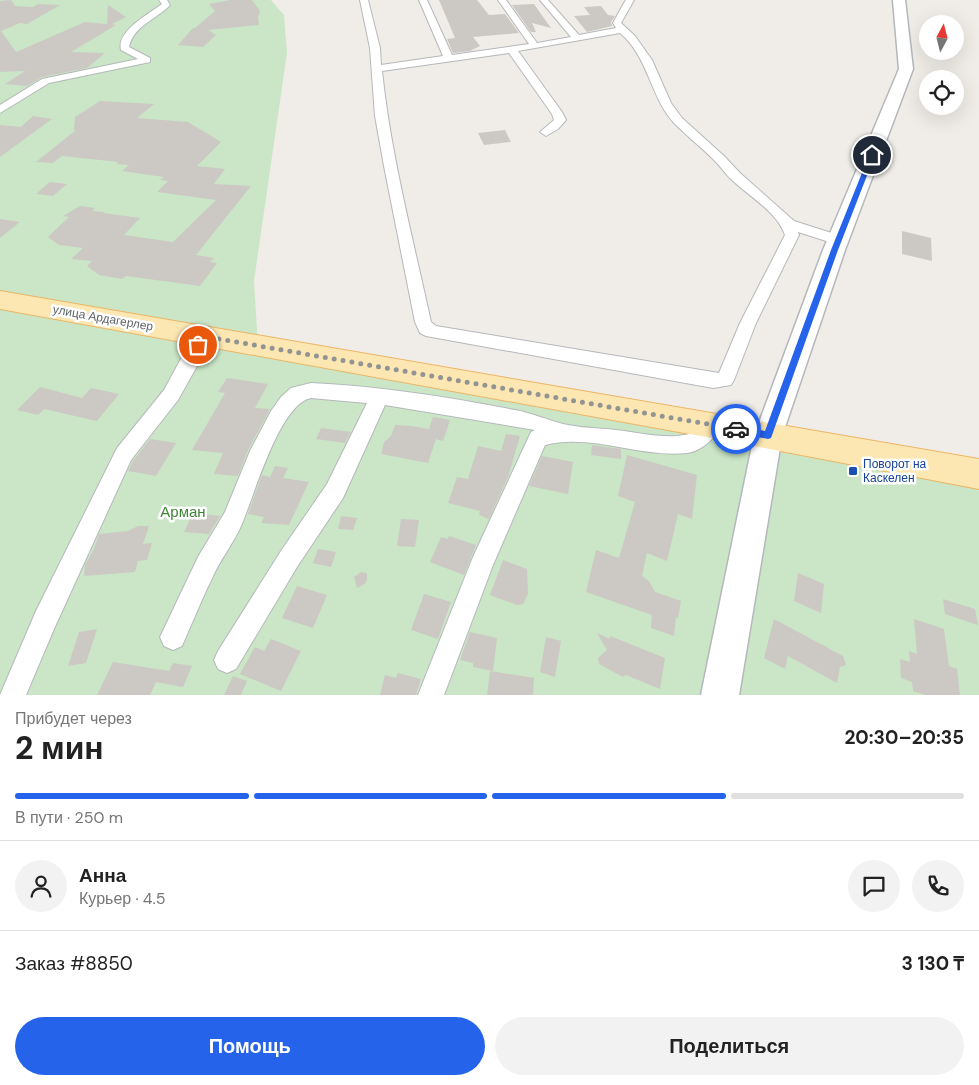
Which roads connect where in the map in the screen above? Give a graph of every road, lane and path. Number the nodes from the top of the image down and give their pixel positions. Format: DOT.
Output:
graph roads {
  1 [pos="162,0"];
  2 [pos="364,0"];
  3 [pos="423,0"];
  4 [pos="502,0"];
  5 [pos="544,0"];
  6 [pos="630,0"];
  7 [pos="899,0"];
  8 [pos="622,30"];
  9 [pos="578,39"];
  10 [pos="535,46"];
  11 [pos="511,49"];
  12 [pos="449,59"];
  13 [pos="376,69"];
  14 [pos="0,110"];
  15 [pos="546,132"];
  16 [pos="788,224"];
  17 [pos="839,240"];
  18 [pos="0,300"];
  19 [pos="202,336"];
  20 [pos="379,397"];
  21 [pos="712,424"];
  22 [pos="562,432"];
  23 [pos="768,436"];
  24 [pos="979,474"];
  25 [pos="173,637"];
  26 [pos="227,660"];
  27 [pos="13,695"];
  28 [pos="431,695"];
  29 [pos="720,695"];
  1 -- 14 [label="street"];
  2 -- 13 [label="street"];
  3 -- 12 [label="street"];
  4 -- 10 [label="street"];
  5 -- 9 [label="street"];
  6 -- 8 [label="street"];
  7 -- 17 [label="main road"];
  8 -- 9 [label="street"];
  8 -- 16 [label="street"];
  9 -- 10 [label="street"];
  10 -- 11 [label="street"];
  11 -- 12 [label="street"];
  11 -- 15 [label="street"];
  12 -- 13 [label="street"];
  13 -- 16 [label="street"];
  16 -- 17 [label="street"];
  17 -- 23 [label="main road"];
  18 -- 19 [label="main road, улица Ардагерлер"];
  19 -- 21 [label="main road, улица Ардагерлер"];
  19 -- 27 [label="street"];
  20 -- 22 [label="street"];
  20 -- 25 [label="street"];
  20 -- 26 [label="street"];
  21 -- 22 [label="street"];
  21 -- 23 [label="main road, улица Ардагерлер"];
  22 -- 28 [label="street"];
  23 -- 24 [label="main road, улица Ардагерлер"];
  23 -- 29 [label="main road"];
}
